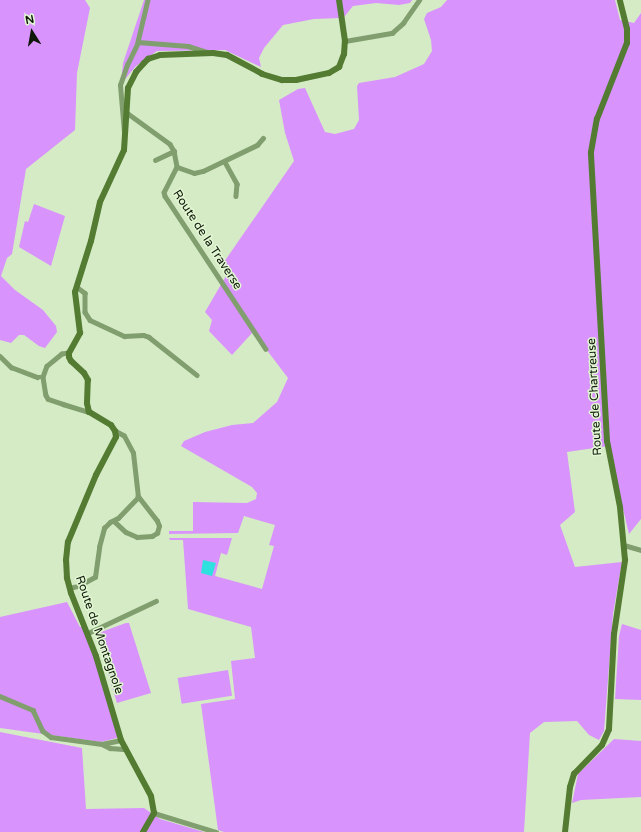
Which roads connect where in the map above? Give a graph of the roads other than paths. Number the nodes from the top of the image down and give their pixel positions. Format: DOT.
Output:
graph roads {
  1 [pos="148,0"];
  2 [pos="339,0"];
  3 [pos="419,0"];
  4 [pos="620,0"];
  5 [pos="345,41"];
  6 [pos="138,42"];
  7 [pos="213,53"];
  8 [pos="126,112"];
  9 [pos="263,138"];
  10 [pos="126,140"];
  11 [pos="174,151"];
  12 [pos="155,160"];
  13 [pos="225,162"];
  14 [pos="177,167"];
  15 [pos="236,196"];
  16 [pos="77,287"];
  17 [pos="266,349"];
  18 [pos="69,353"];
  19 [pos="0,356"];
  20 [pos="197,375"];
  21 [pos="43,377"];
  22 [pos="89,412"];
  23 [pos="115,431"];
  24 [pos="138,497"];
  25 [pos="114,520"];
  26 [pos="624,545"];
  27 [pos="641,550"];
  28 [pos="69,588"];
  29 [pos="156,601"];
  30 [pos="88,633"];
  31 [pos="0,696"];
  32 [pos="121,740"];
  33 [pos="102,744"];
  34 [pos="126,749"];
  35 [pos="154,813"];
  36 [pos="143,832"];
  37 [pos="216,832"];
  38 [pos="565,832"];
  1 -- 6 [label="street"];
  2 -- 5 [label="street"];
  3 -- 5 [label="street"];
  4 -- 26 [label="street, Route de Chartreuse"];
  5 -- 7 [label="street"];
  6 -- 7 [label="street"];
  6 -- 10 [label="street"];
  7 -- 8 [label="street"];
  8 -- 10 [label="street"];
  8 -- 11 [label="street"];
  9 -- 13 [label="street"];
  10 -- 16 [label="street"];
  11 -- 12 [label="street"];
  11 -- 14 [label="street"];
  13 -- 14 [label="street"];
  13 -- 15 [label="street"];
  14 -- 17 [label="street, Route de la Traverse"];
  16 -- 18 [label="street"];
  16 -- 20 [label="street"];
  18 -- 21 [label="street"];
  18 -- 22 [label="street"];
  19 -- 21 [label="street"];
  21 -- 22 [label="street"];
  22 -- 23 [label="street"];
  23 -- 24 [label="street"];
  23 -- 28 [label="street, Route de Montagnole"];
  24 -- 25 [label="street"];
  24 -- 25 [label="street"];
  25 -- 28 [label="street"];
  26 -- 27 [label="street"];
  26 -- 38 [label="street, Route de Chartreuse"];
  28 -- 30 [label="street, Route de Montagnole"];
  29 -- 30 [label="street"];
  30 -- 32 [label="street, Route de Montagnole"];
  31 -- 33 [label="street"];
  32 -- 33 [label="street"];
  32 -- 34 [label="street, Route de Montagnole"];
  33 -- 34 [label="street"];
  34 -- 35 [label="street, Route de Montagnole"];
  35 -- 36 [label="street"];
  35 -- 37 [label="street"];
}
